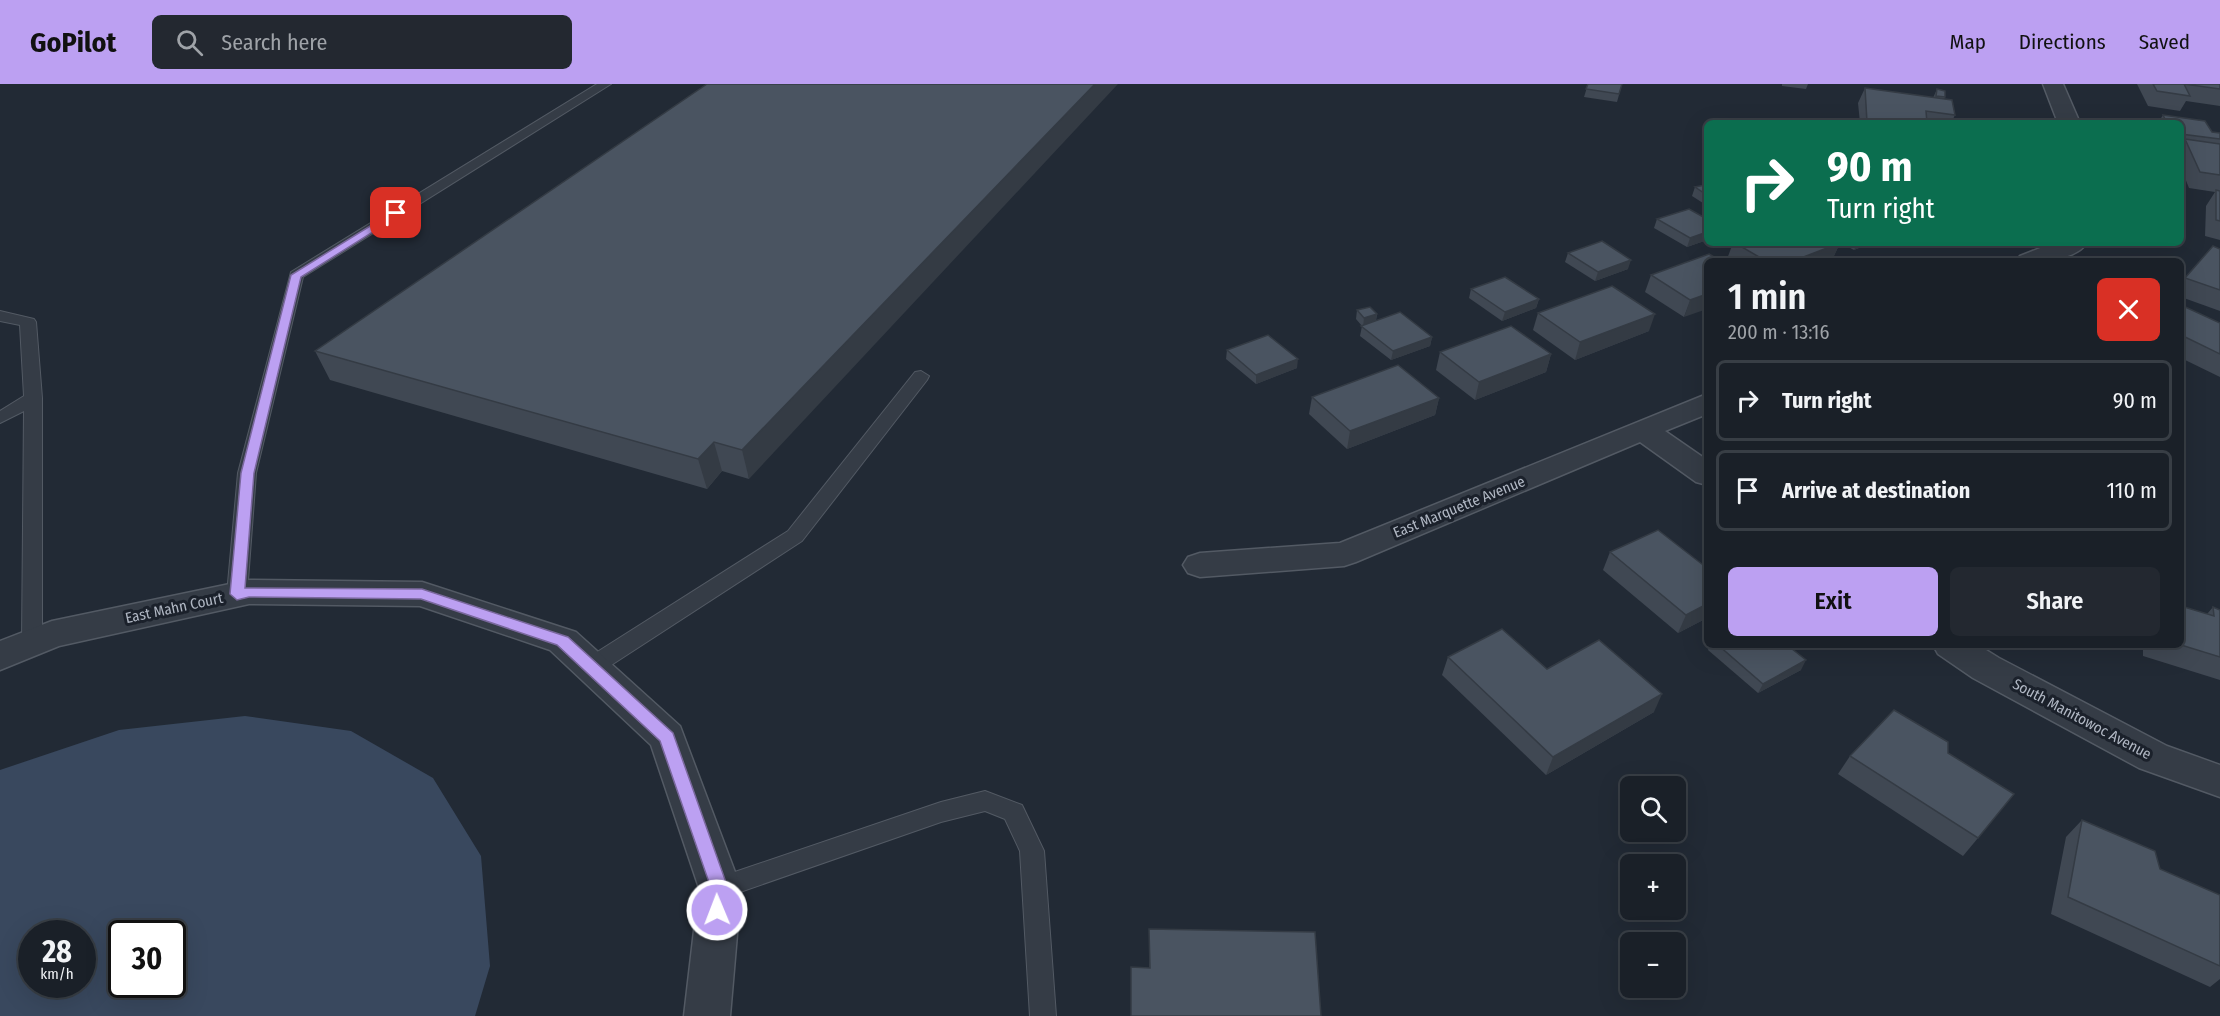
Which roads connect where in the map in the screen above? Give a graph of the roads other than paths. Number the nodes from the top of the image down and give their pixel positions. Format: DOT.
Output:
graph roads {
  1 [pos="605,84"];
  2 [pos="2053,84"];
  3 [pos="2068,120"];
  4 [pos="2067,246"];
  5 [pos="2037,258"];
  6 [pos="0,316"];
  7 [pos="921,376"];
  8 [pos="33,398"];
  9 [pos="1704,404"];
  10 [pos="0,418"];
  11 [pos="1644,431"];
  12 [pos="1704,473"];
  13 [pos="1200,565"];
  14 [pos="237,594"];
  15 [pos="1956,648"];
  16 [pos="16,649"];
  17 [pos="591,667"];
  18 [pos="2220,781"];
  19 [pos="720,888"];
  20 [pos="706,1016"];
  21 [pos="1043,1016"];
  1 -- 14 [label="lane"];
  2 -- 3 [label="street"];
  4 -- 5 [label="street"];
  6 -- 8 [label="lane"];
  7 -- 17 [label="lane"];
  8 -- 10 [label="lane"];
  8 -- 16 [label="lane"];
  9 -- 11 [label="street, East Marquette Avenue"];
  11 -- 12 [label="street"];
  11 -- 13 [label="street, East Marquette Avenue"];
  14 -- 16 [label="street, East Mahn Court"];
  14 -- 17 [label="street, East Mahn Court"];
  15 -- 18 [label="street, South Manitowoc Avenue"];
  17 -- 19 [label="street, East Mahn Court"];
  19 -- 20 [label="street, East Mahn Court"];
  19 -- 21 [label="lane"];
}
